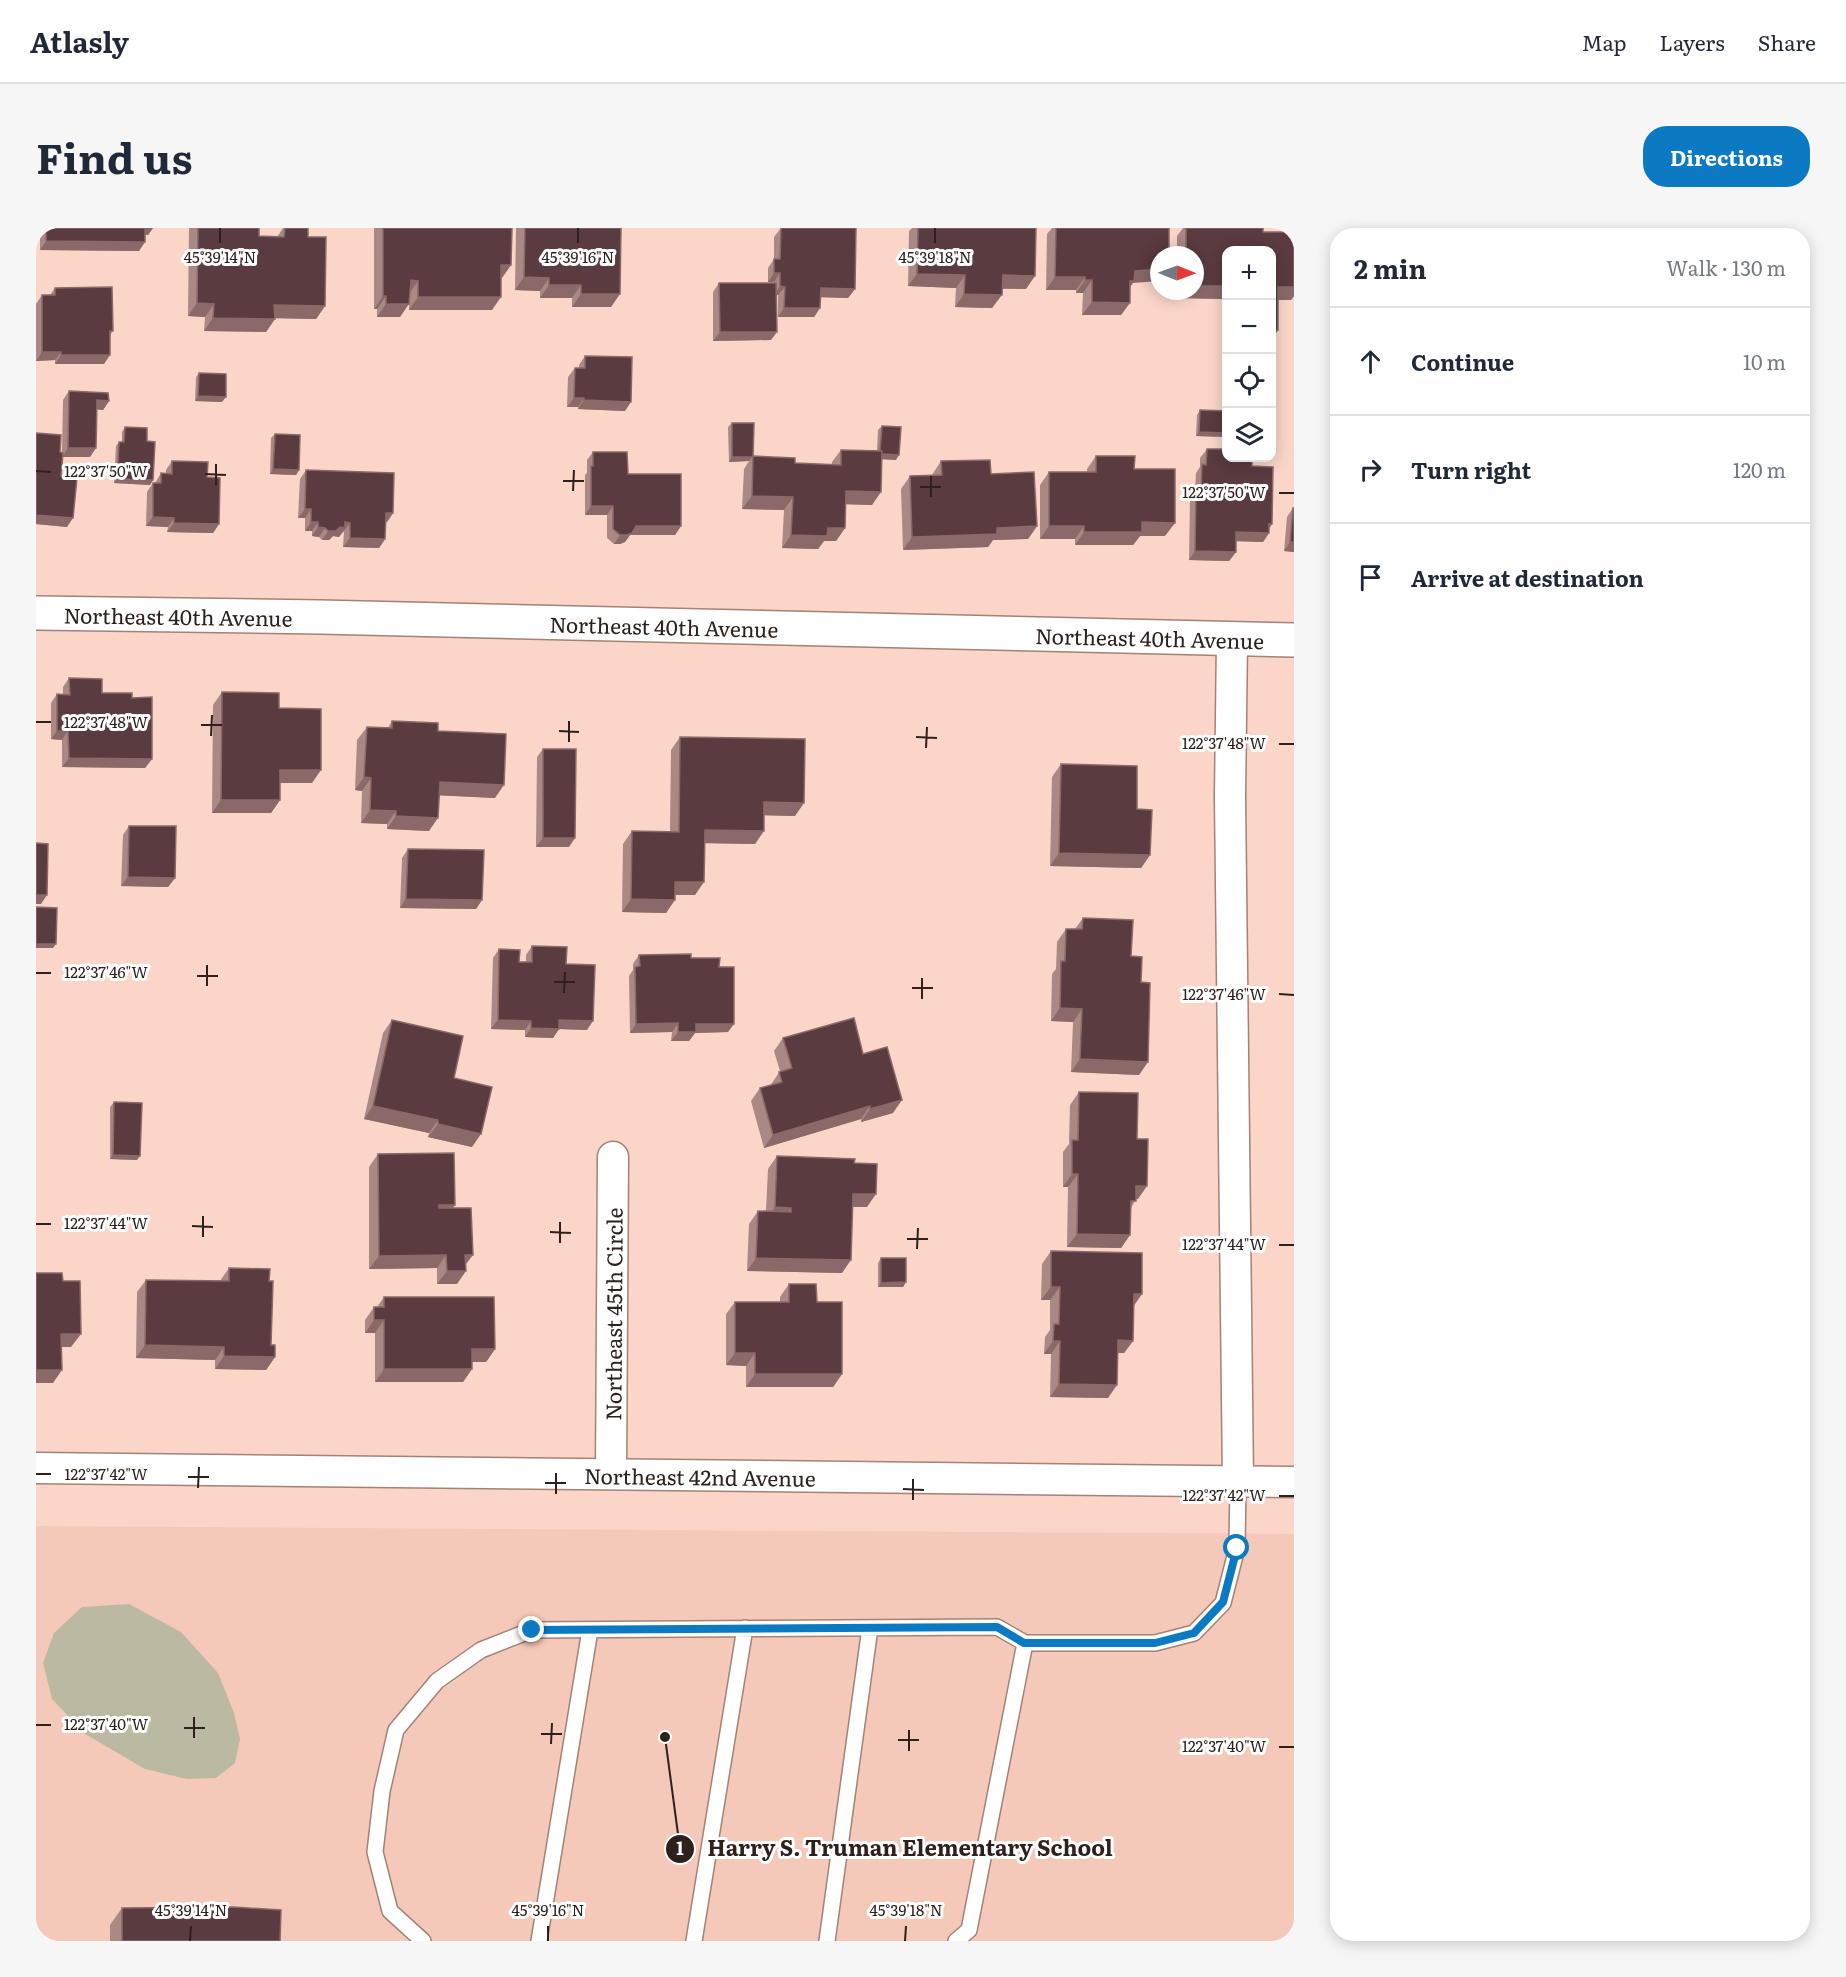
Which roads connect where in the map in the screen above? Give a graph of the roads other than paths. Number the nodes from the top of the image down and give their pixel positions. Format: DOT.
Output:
graph roads {
  1 [pos="36,613"];
  2 [pos="1232,639"];
  3 [pos="1294,640"];
  4 [pos="613,1157"];
  5 [pos="36,1468"];
  6 [pos="611,1473"];
  7 [pos="1238,1481"];
  8 [pos="1294,1482"];
  9 [pos="745,1628"];
  10 [pos="870,1628"];
  11 [pos="590,1630"];
  12 [pos="1024,1643"];
  13 [pos="423,1941"];
  14 [pos="539,1941"];
  15 [pos="694,1941"];
  16 [pos="827,1941"];
  17 [pos="956,1941"];
  1 -- 2 [label="street, Northeast 40th Avenue"];
  2 -- 3 [label="street, Northeast 40th Avenue"];
  2 -- 7 [label="street"];
  4 -- 6 [label="street, Northeast 45th Circle"];
  5 -- 6 [label="street, Northeast 42nd Avenue"];
  6 -- 7 [label="street, Northeast 42nd Avenue"];
  7 -- 8 [label="street, Northeast 42nd Avenue"];
  7 -- 12 [label="lane"];
  9 -- 10 [label="lane"];
  9 -- 11 [label="lane"];
  9 -- 15 [label="lane"];
  10 -- 12 [label="lane"];
  10 -- 16 [label="lane"];
  11 -- 13 [label="lane"];
  11 -- 14 [label="lane"];
  12 -- 17 [label="lane"];
}
